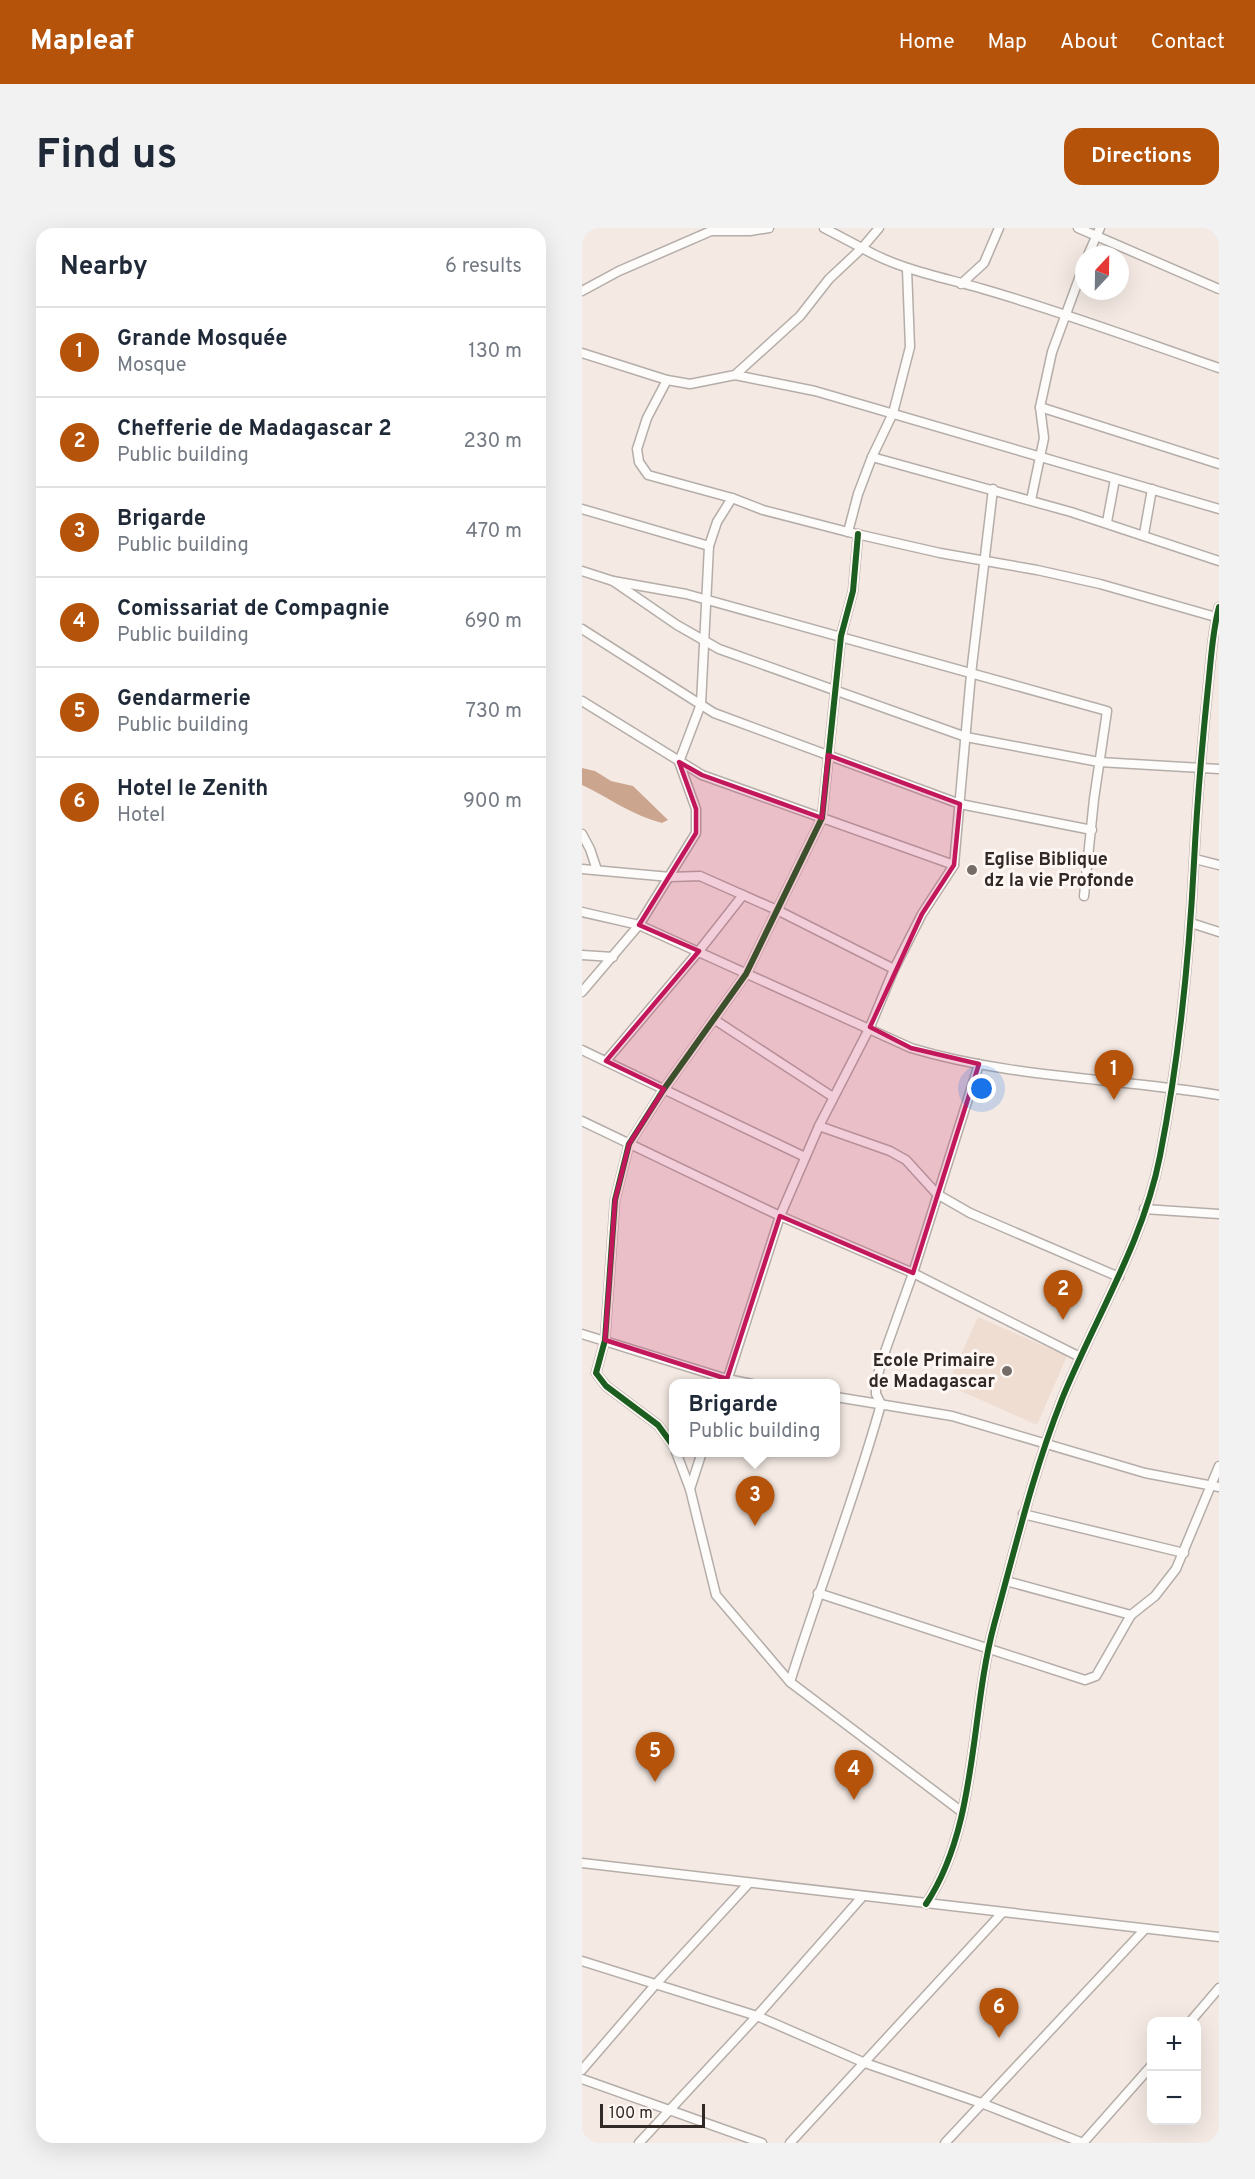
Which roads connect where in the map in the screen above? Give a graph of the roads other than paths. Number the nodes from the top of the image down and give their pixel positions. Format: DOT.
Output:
graph roads {
  1 [pos="769,228"];
  2 [pos="824,228"];
  3 [pos="879,228"];
  4 [pos="999,228"];
  5 [pos="1078,228"];
  6 [pos="710,229"];
  7 [pos="1098,232"];
  8 [pos="1092,246"];
  9 [pos="862,248"];
  10 [pos="907,269"];
  11 [pos="961,284"];
  12 [pos="1075,288"];
  13 [pos="1219,290"];
  14 [pos="582,291"];
  15 [pos="1064,315"];
  16 [pos="582,353"];
  17 [pos="1219,368"];
  18 [pos="735,375"];
  19 [pos="667,380"];
  20 [pos="1040,407"];
  21 [pos="893,413"];
  22 [pos="872,457"];
  23 [pos="1040,457"];
  24 [pos="1219,465"];
  25 [pos="1115,478"];
  26 [pos="993,489"];
  27 [pos="1152,489"];
  28 [pos="732,498"];
  29 [pos="1031,500"];
  30 [pos="582,509"];
  31 [pos="1219,509"];
  32 [pos="1107,522"];
  33 [pos="848,531"];
  34 [pos="858,534"];
  35 [pos="1144,534"];
  36 [pos="709,546"];
  37 [pos="983,560"];
  38 [pos="1219,561"];
  39 [pos="582,571"];
  40 [pos="614,581"];
  41 [pos="706,600"];
  42 [pos="1219,607"];
  43 [pos="1218,617"];
  44 [pos="582,629"];
  45 [pos="841,636"];
  46 [pos="702,641"];
  47 [pos="971,674"];
  48 [pos="834,689"];
  49 [pos="582,701"];
  50 [pos="700,704"];
  51 [pos="966,737"];
  52 [pos="828,755"];
  53 [pos="679,762"];
  54 [pos="1099,762"];
  55 [pos="1199,768"];
  56 [pos="1219,769"];
  57 [pos="960,804"];
  58 [pos="822,818"];
  59 [pos="1092,830"];
  60 [pos="582,834"];
  61 [pos="1195,859"];
  62 [pos="954,865"];
  63 [pos="1219,865"];
  64 [pos="582,869"];
  65 [pos="597,870"];
  66 [pos="670,878"];
  67 [pos="743,895"];
  68 [pos="1084,896"];
  69 [pos="777,910"];
  70 [pos="582,912"];
  71 [pos="1191,923"];
  72 [pos="639,925"];
  73 [pos="1219,932"];
  74 [pos="699,951"];
  75 [pos="582,955"];
  76 [pos="613,957"];
  77 [pos="894,969"];
  78 [pos="746,974"];
  79 [pos="582,992"];
  80 [pos="715,1020"];
  81 [pos="870,1027"];
  82 [pos="582,1050"];
  83 [pos="606,1061"];
  84 [pos="979,1064"];
  85 [pos="1172,1087"];
  86 [pos="664,1089"];
  87 [pos="1219,1095"];
  88 [pos="833,1097"];
  89 [pos="582,1121"];
  90 [pos="819,1126"];
  91 [pos="629,1144"];
  92 [pos="805,1157"];
  93 [pos="938,1194"];
  94 [pos="1144,1209"];
  95 [pos="1219,1214"];
  96 [pos="780,1216"];
  97 [pos="913,1273"];
  98 [pos="1119,1277"];
  99 [pos="582,1334"];
  100 [pos="605,1340"];
  101 [pos="1080,1357"];
  102 [pos="720,1379"];
  103 [pos="727,1379"];
  104 [pos="840,1398"];
  105 [pos="881,1404"];
  106 [pos="669,1441"];
  107 [pos="1045,1442"];
  108 [pos="678,1457"];
  109 [pos="700,1457"];
  110 [pos="1219,1466"];
  111 [pos="1216,1486"];
  112 [pos="690,1489"];
  113 [pos="1023,1514"];
  114 [pos="1184,1553"];
  115 [pos="1006,1581"];
  116 [pos="818,1593"];
  117 [pos="1131,1615"];
  118 [pos="988,1649"];
  119 [pos="790,1682"];
  120 [pos="962,1812"];
  121 [pos="582,1863"];
  122 [pos="749,1883"];
  123 [pos="862,1897"];
  124 [pos="926,1904"];
  125 [pos="1002,1913"];
  126 [pos="1145,1929"];
  127 [pos="1219,1937"];
  128 [pos="582,1961"];
  129 [pos="655,1985"];
  130 [pos="1219,1988"];
  131 [pos="757,2016"];
  132 [pos="1194,2017"];
  133 [pos="865,2063"];
  134 [pos="582,2070"];
  135 [pos="1147,2071"];
  136 [pos="582,2079"];
  137 [pos="981,2103"];
  138 [pos="670,2109"];
  139 [pos="639,2143"];
  140 [pos="762,2143"];
  141 [pos="790,2143"];
  142 [pos="945,2143"];
  143 [pos="1083,2143"];
  1 -- 6 [label="street"];
  2 -- 9 [label="street"];
  3 -- 9 [label="street"];
  4 -- 11 [label="street"];
  5 -- 7 [label="street"];
  6 -- 14 [label="street"];
  7 -- 8 [label="street"];
  7 -- 13 [label="street"];
  9 -- 10 [label="street"];
  9 -- 18 [label="street"];
  10 -- 11 [label="street"];
  10 -- 21 [label="street"];
  11 -- 15 [label="street"];
  12 -- 15 [label="street"];
  15 -- 17 [label="street"];
  15 -- 20 [label="street"];
  16 -- 19 [label="street"];
  18 -- 19 [label="street"];
  18 -- 21 [label="street"];
  19 -- 28 [label="street"];
  20 -- 23 [label="street"];
  20 -- 24 [label="street"];
  21 -- 22 [label="street"];
  21 -- 23 [label="street"];
  22 -- 26 [label="street"];
  22 -- 33 [label="street"];
  23 -- 25 [label="street"];
  23 -- 29 [label="street"];
  25 -- 27 [label="street"];
  25 -- 32 [label="street"];
  26 -- 29 [label="street"];
  26 -- 37 [label="street"];
  27 -- 31 [label="street"];
  27 -- 35 [label="street"];
  28 -- 33 [label="street"];
  28 -- 36 [label="street"];
  29 -- 32 [label="street"];
  30 -- 36 [label="street"];
  32 -- 35 [label="street"];
  33 -- 34 [label="street"];
  34 -- 37 [label="street"];
  34 -- 45 [label="street"];
  35 -- 38 [label="street"];
  36 -- 41 [label="street"];
  37 -- 43 [label="street"];
  37 -- 47 [label="street"];
  39 -- 40 [label="street"];
  40 -- 41 [label="street"];
  40 -- 46 [label="street"];
  41 -- 45 [label="street"];
  41 -- 46 [label="street"];
  42 -- 43 [label="street"];
  43 -- 55 [label="street"];
  44 -- 50 [label="street"];
  45 -- 47 [label="street"];
  45 -- 48 [label="street"];
  46 -- 48 [label="street"];
  46 -- 50 [label="street"];
  47 -- 51 [label="street"];
  47 -- 54 [label="street"];
  48 -- 51 [label="street"];
  48 -- 52 [label="street"];
  49 -- 53 [label="street"];
  50 -- 52 [label="street"];
  50 -- 53 [label="street"];
  51 -- 54 [label="street"];
  51 -- 57 [label="street"];
  52 -- 57 [label="street"];
  52 -- 58 [label="street"];
  53 -- 58 [label="street"];
  53 -- 66 [label="street"];
  54 -- 55 [label="street"];
  54 -- 59 [label="street"];
  55 -- 56 [label="street"];
  55 -- 61 [label="street"];
  57 -- 59 [label="street"];
  57 -- 62 [label="street"];
  58 -- 62 [label="street"];
  58 -- 69 [label="street"];
  59 -- 68 [label="street"];
  60 -- 65 [label="street"];
  61 -- 63 [label="street"];
  61 -- 71 [label="street"];
  62 -- 77 [label="street"];
  64 -- 65 [label="street"];
  65 -- 66 [label="street"];
  66 -- 67 [label="street"];
  66 -- 72 [label="street"];
  67 -- 69 [label="street"];
  67 -- 74 [label="street"];
  69 -- 77 [label="street"];
  69 -- 78 [label="street"];
  70 -- 72 [label="street"];
  71 -- 73 [label="street"];
  71 -- 85 [label="street"];
  72 -- 74 [label="street"];
  72 -- 76 [label="street"];
  74 -- 78 [label="street"];
  74 -- 83 [label="street"];
  75 -- 76 [label="street"];
  76 -- 79 [label="street"];
  77 -- 81 [label="street"];
  78 -- 80 [label="street"];
  78 -- 81 [label="street"];
  80 -- 86 [label="street"];
  80 -- 88 [label="street"];
  81 -- 84 [label="street"];
  81 -- 88 [label="street"];
  82 -- 83 [label="street"];
  83 -- 86 [label="street"];
  84 -- 85 [label="street"];
  84 -- 93 [label="street"];
  85 -- 87 [label="street"];
  85 -- 94 [label="street"];
  86 -- 91 [label="street"];
  86 -- 92 [label="street"];
  88 -- 90 [label="street"];
  89 -- 91 [label="street"];
  90 -- 92 [label="street"];
  90 -- 93 [label="street"];
  91 -- 96 [label="street"];
  91 -- 100 [label="street"];
  92 -- 96 [label="street"];
  93 -- 97 [label="street"];
  93 -- 98 [label="street"];
  94 -- 95 [label="street"];
  94 -- 98 [label="street"];
  96 -- 97 [label="street"];
  96 -- 103 [label="street"];
  97 -- 101 [label="street"];
  97 -- 105 [label="street"];
  98 -- 101 [label="street"];
  99 -- 100 [label="street"];
  100 -- 102 [label="street"];
  100 -- 106 [label="street"];
  101 -- 107 [label="street"];
  104 -- 105 [label="street"];
  105 -- 107 [label="street"];
  105 -- 116 [label="street"];
  107 -- 111 [label="street"];
  107 -- 113 [label="street"];
  108 -- 112 [label="street"];
  109 -- 112 [label="street"];
  110 -- 111 [label="street"];
  111 -- 114 [label="street"];
  112 -- 119 [label="street"];
  113 -- 114 [label="street"];
  113 -- 115 [label="street"];
  114 -- 117 [label="street"];
  115 -- 117 [label="street"];
  115 -- 118 [label="street"];
  116 -- 118 [label="street"];
  116 -- 119 [label="street"];
  117 -- 118 [label="street"];
  118 -- 120 [label="street"];
  119 -- 120 [label="street"];
  120 -- 124 [label="street"];
  121 -- 122 [label="street"];
  122 -- 123 [label="street"];
  122 -- 129 [label="street"];
  123 -- 124 [label="street"];
  123 -- 131 [label="street"];
  124 -- 125 [label="street"];
  125 -- 126 [label="street"];
  125 -- 133 [label="street"];
  126 -- 127 [label="street"];
  126 -- 137 [label="street"];
  128 -- 129 [label="street"];
  129 -- 131 [label="street"];
  129 -- 134 [label="street"];
  130 -- 132 [label="street"];
  131 -- 133 [label="street"];
  131 -- 138 [label="street"];
  133 -- 137 [label="street"];
  133 -- 141 [label="street"];
  135 -- 143 [label="street"];
  136 -- 138 [label="street"];
  137 -- 142 [label="street"];
  137 -- 143 [label="street"];
  138 -- 139 [label="street"];
  138 -- 140 [label="street"];
}
